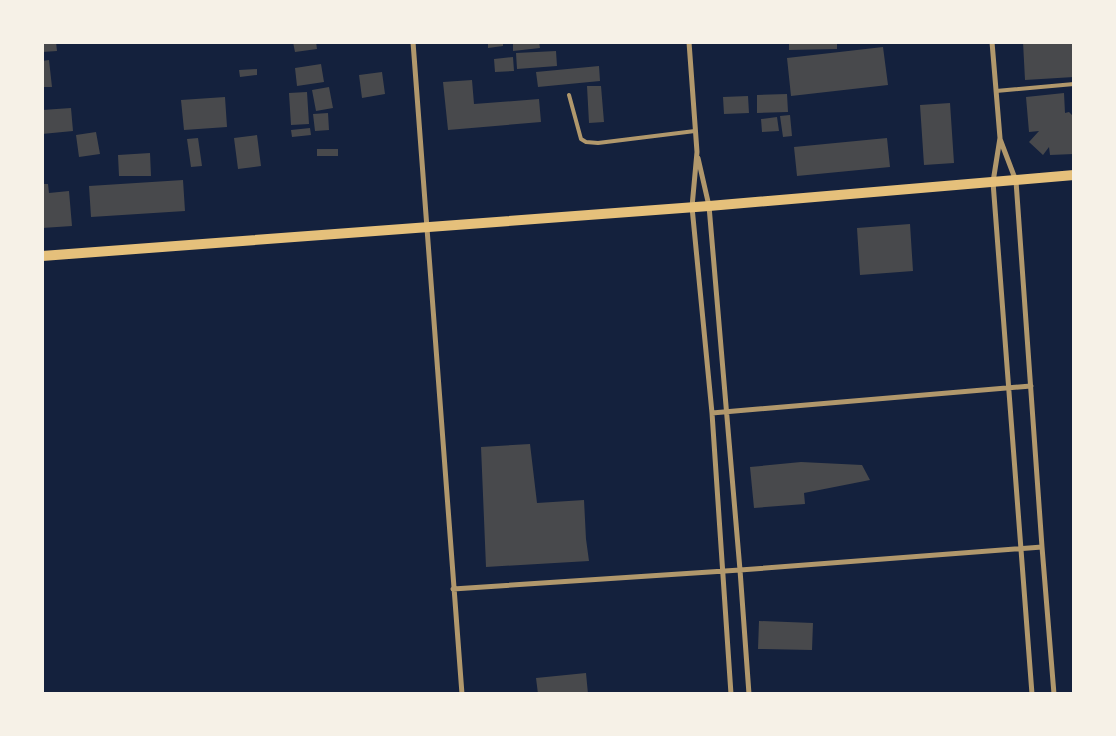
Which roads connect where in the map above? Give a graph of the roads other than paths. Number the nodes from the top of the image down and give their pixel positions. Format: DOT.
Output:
graph roads {
  1 [pos="413,42"];
  2 [pos="690,42"];
  3 [pos="992,42"];
  4 [pos="1074,84"];
  5 [pos="996,91"];
  6 [pos="568,96"];
  7 [pos="695,130"];
  8 [pos="1000,138"];
  9 [pos="696,152"];
  10 [pos="1074,176"];
  11 [pos="1016,181"];
  12 [pos="993,182"];
  13 [pos="709,206"];
  14 [pos="692,207"];
  15 [pos="428,227"];
  16 [pos="42,256"];
  17 [pos="1031,386"];
  18 [pos="1009,388"];
  19 [pos="727,412"];
  20 [pos="712,413"];
  21 [pos="1042,547"];
  22 [pos="1021,549"];
  23 [pos="740,570"];
  24 [pos="723,572"];
  25 [pos="453,589"];
  26 [pos="462,694"];
  27 [pos="731,694"];
  28 [pos="749,694"];
  29 [pos="1032,694"];
  30 [pos="1054,694"];
  1 -- 15 [label="street"];
  2 -- 7 [label="street"];
  3 -- 5 [label="street"];
  4 -- 5 [label="lane"];
  5 -- 8 [label="street"];
  6 -- 7 [label="lane"];
  7 -- 9 [label="street"];
  8 -- 11 [label="street"];
  8 -- 12 [label="street"];
  9 -- 13 [label="street"];
  9 -- 14 [label="street"];
  10 -- 11 [label="main road"];
  11 -- 12 [label="main road"];
  11 -- 17 [label="street"];
  12 -- 13 [label="main road"];
  12 -- 18 [label="street"];
  13 -- 14 [label="main road"];
  13 -- 19 [label="street"];
  14 -- 15 [label="main road"];
  14 -- 20 [label="street"];
  15 -- 16 [label="main road"];
  15 -- 25 [label="street"];
  17 -- 18 [label="street"];
  17 -- 21 [label="street"];
  18 -- 19 [label="street"];
  18 -- 22 [label="street"];
  19 -- 20 [label="street"];
  19 -- 23 [label="street"];
  20 -- 24 [label="street"];
  21 -- 22 [label="street"];
  21 -- 30 [label="street"];
  22 -- 23 [label="street"];
  22 -- 29 [label="street"];
  23 -- 24 [label="street"];
  23 -- 28 [label="street"];
  24 -- 25 [label="street"];
  24 -- 27 [label="street"];
  25 -- 26 [label="street"];
}
